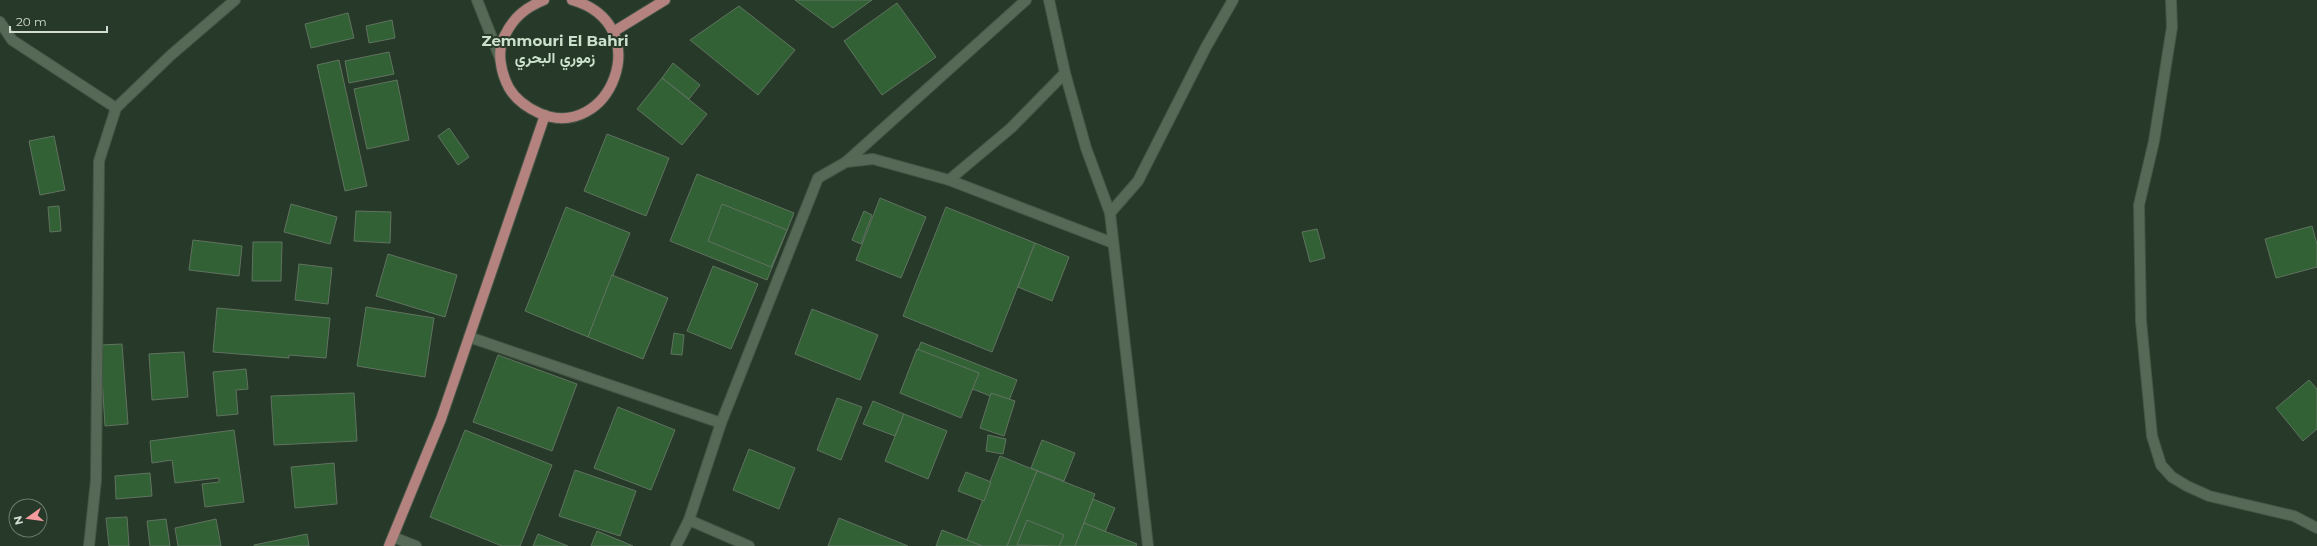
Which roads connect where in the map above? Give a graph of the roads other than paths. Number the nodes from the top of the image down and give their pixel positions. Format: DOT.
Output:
graph roads {
  1 [pos="235,0"];
  2 [pos="477,0"];
  3 [pos="572,0"];
  4 [pos="665,0"];
  5 [pos="1026,0"];
  6 [pos="1049,0"];
  7 [pos="1232,0"];
  8 [pos="2171,0"];
  9 [pos="538,1"];
  10 [pos="0,22"];
  11 [pos="613,32"];
  12 [pos="500,58"];
  13 [pos="1065,73"];
  14 [pos="116,108"];
  15 [pos="545,115"];
  16 [pos="846,162"];
  17 [pos="949,180"];
  18 [pos="1110,213"];
  19 [pos="1113,243"];
  20 [pos="469,337"];
  21 [pos="722,423"];
  22 [pos="689,520"];
  23 [pos="2317,528"];
  24 [pos="391,541"];
  25 [pos="89,546"];
  26 [pos="416,546"];
  27 [pos="676,546"];
  28 [pos="749,546"];
  29 [pos="1148,546"];
  1 -- 14 [label="street"];
  2 -- 12 [label="street"];
  3 -- 11 [label="main road"];
  4 -- 11 [label="main road"];
  5 -- 16 [label="street"];
  6 -- 13 [label="street"];
  7 -- 18 [label="street"];
  8 -- 23 [label="street"];
  9 -- 12 [label="main road"];
  10 -- 14 [label="street"];
  11 -- 15 [label="main road"];
  12 -- 15 [label="main road"];
  13 -- 17 [label="street"];
  13 -- 18 [label="street"];
  14 -- 25 [label="street"];
  15 -- 20 [label="main road"];
  16 -- 17 [label="street"];
  16 -- 21 [label="street"];
  17 -- 19 [label="street"];
  18 -- 19 [label="street"];
  19 -- 29 [label="street"];
  20 -- 21 [label="street"];
  20 -- 24 [label="main road"];
  21 -- 22 [label="street"];
  22 -- 27 [label="street"];
  22 -- 28 [label="street"];
  24 -- 26 [label="street"];
}
